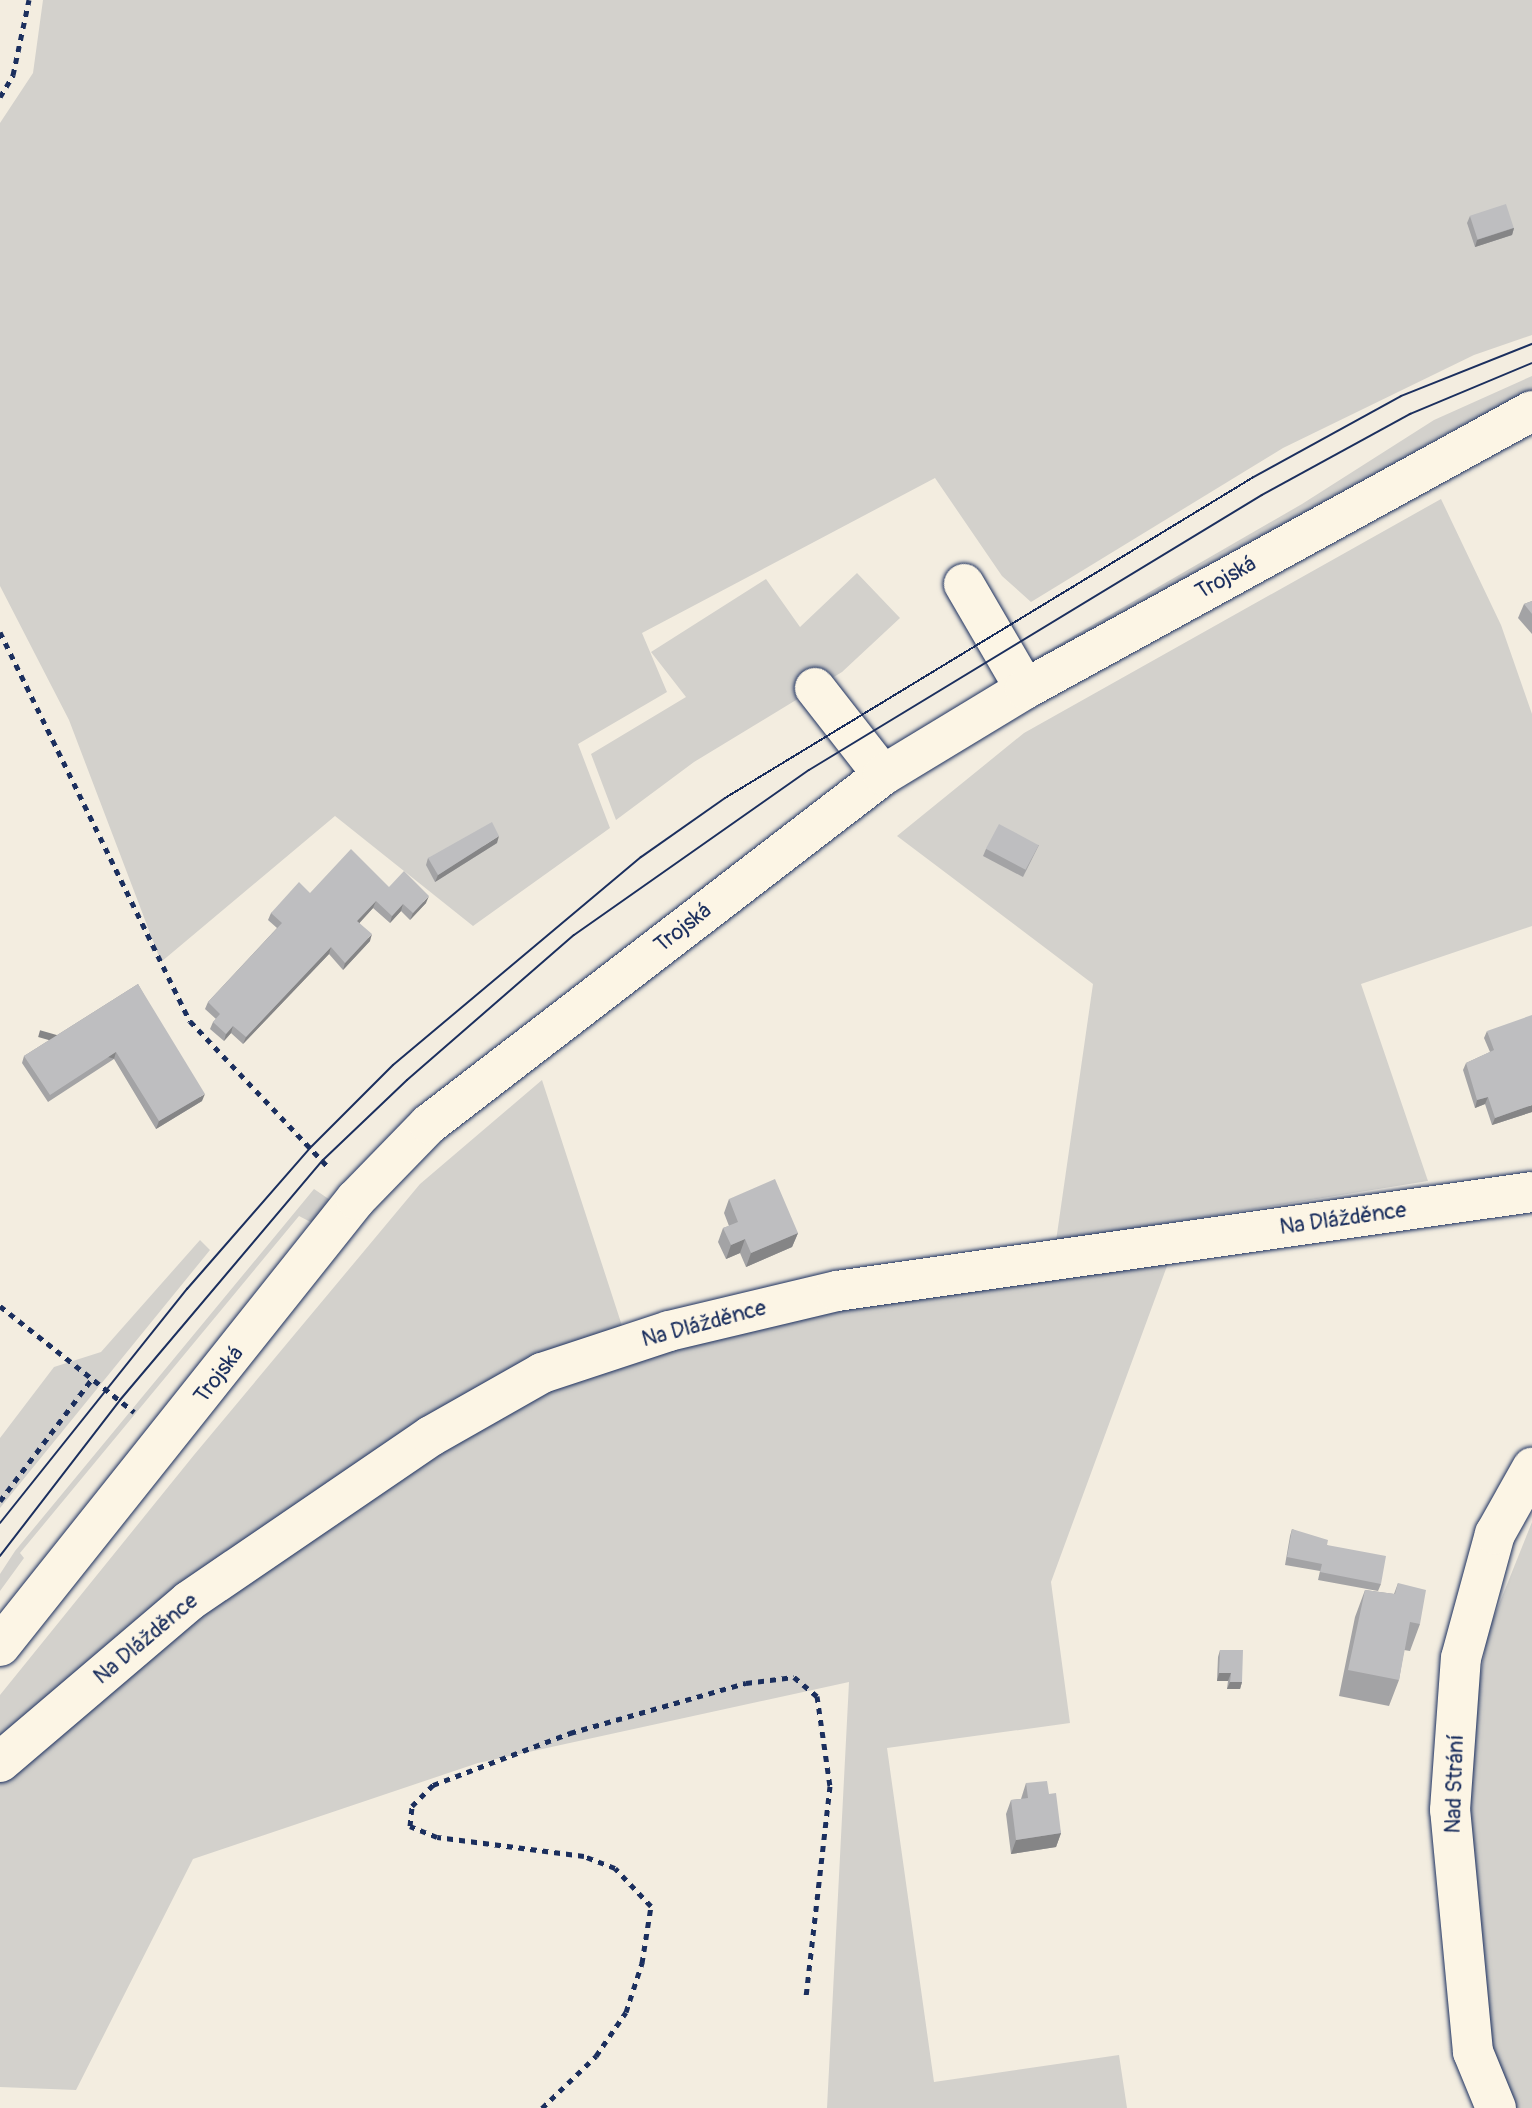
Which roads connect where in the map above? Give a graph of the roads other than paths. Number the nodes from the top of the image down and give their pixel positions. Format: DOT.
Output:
graph roads {
  1 [pos="1532,411"];
  2 [pos="964,584"];
  3 [pos="815,688"];
  4 [pos="1025,689"];
  5 [pos="883,775"];
  6 [pos="1532,1192"];
  7 [pos="1532,1468"];
  8 [pos="0,1646"];
  9 [pos="0,1762"];
  10 [pos="1496,2108"];
  1 -- 4 [label="street, Trojská"];
  2 -- 4 [label="street"];
  3 -- 5 [label="street"];
  4 -- 5 [label="street, Trojská"];
  5 -- 8 [label="street, Trojská"];
  6 -- 9 [label="street, Na Dlážděnce"];
  7 -- 10 [label="street, Nad Strání"];
}
